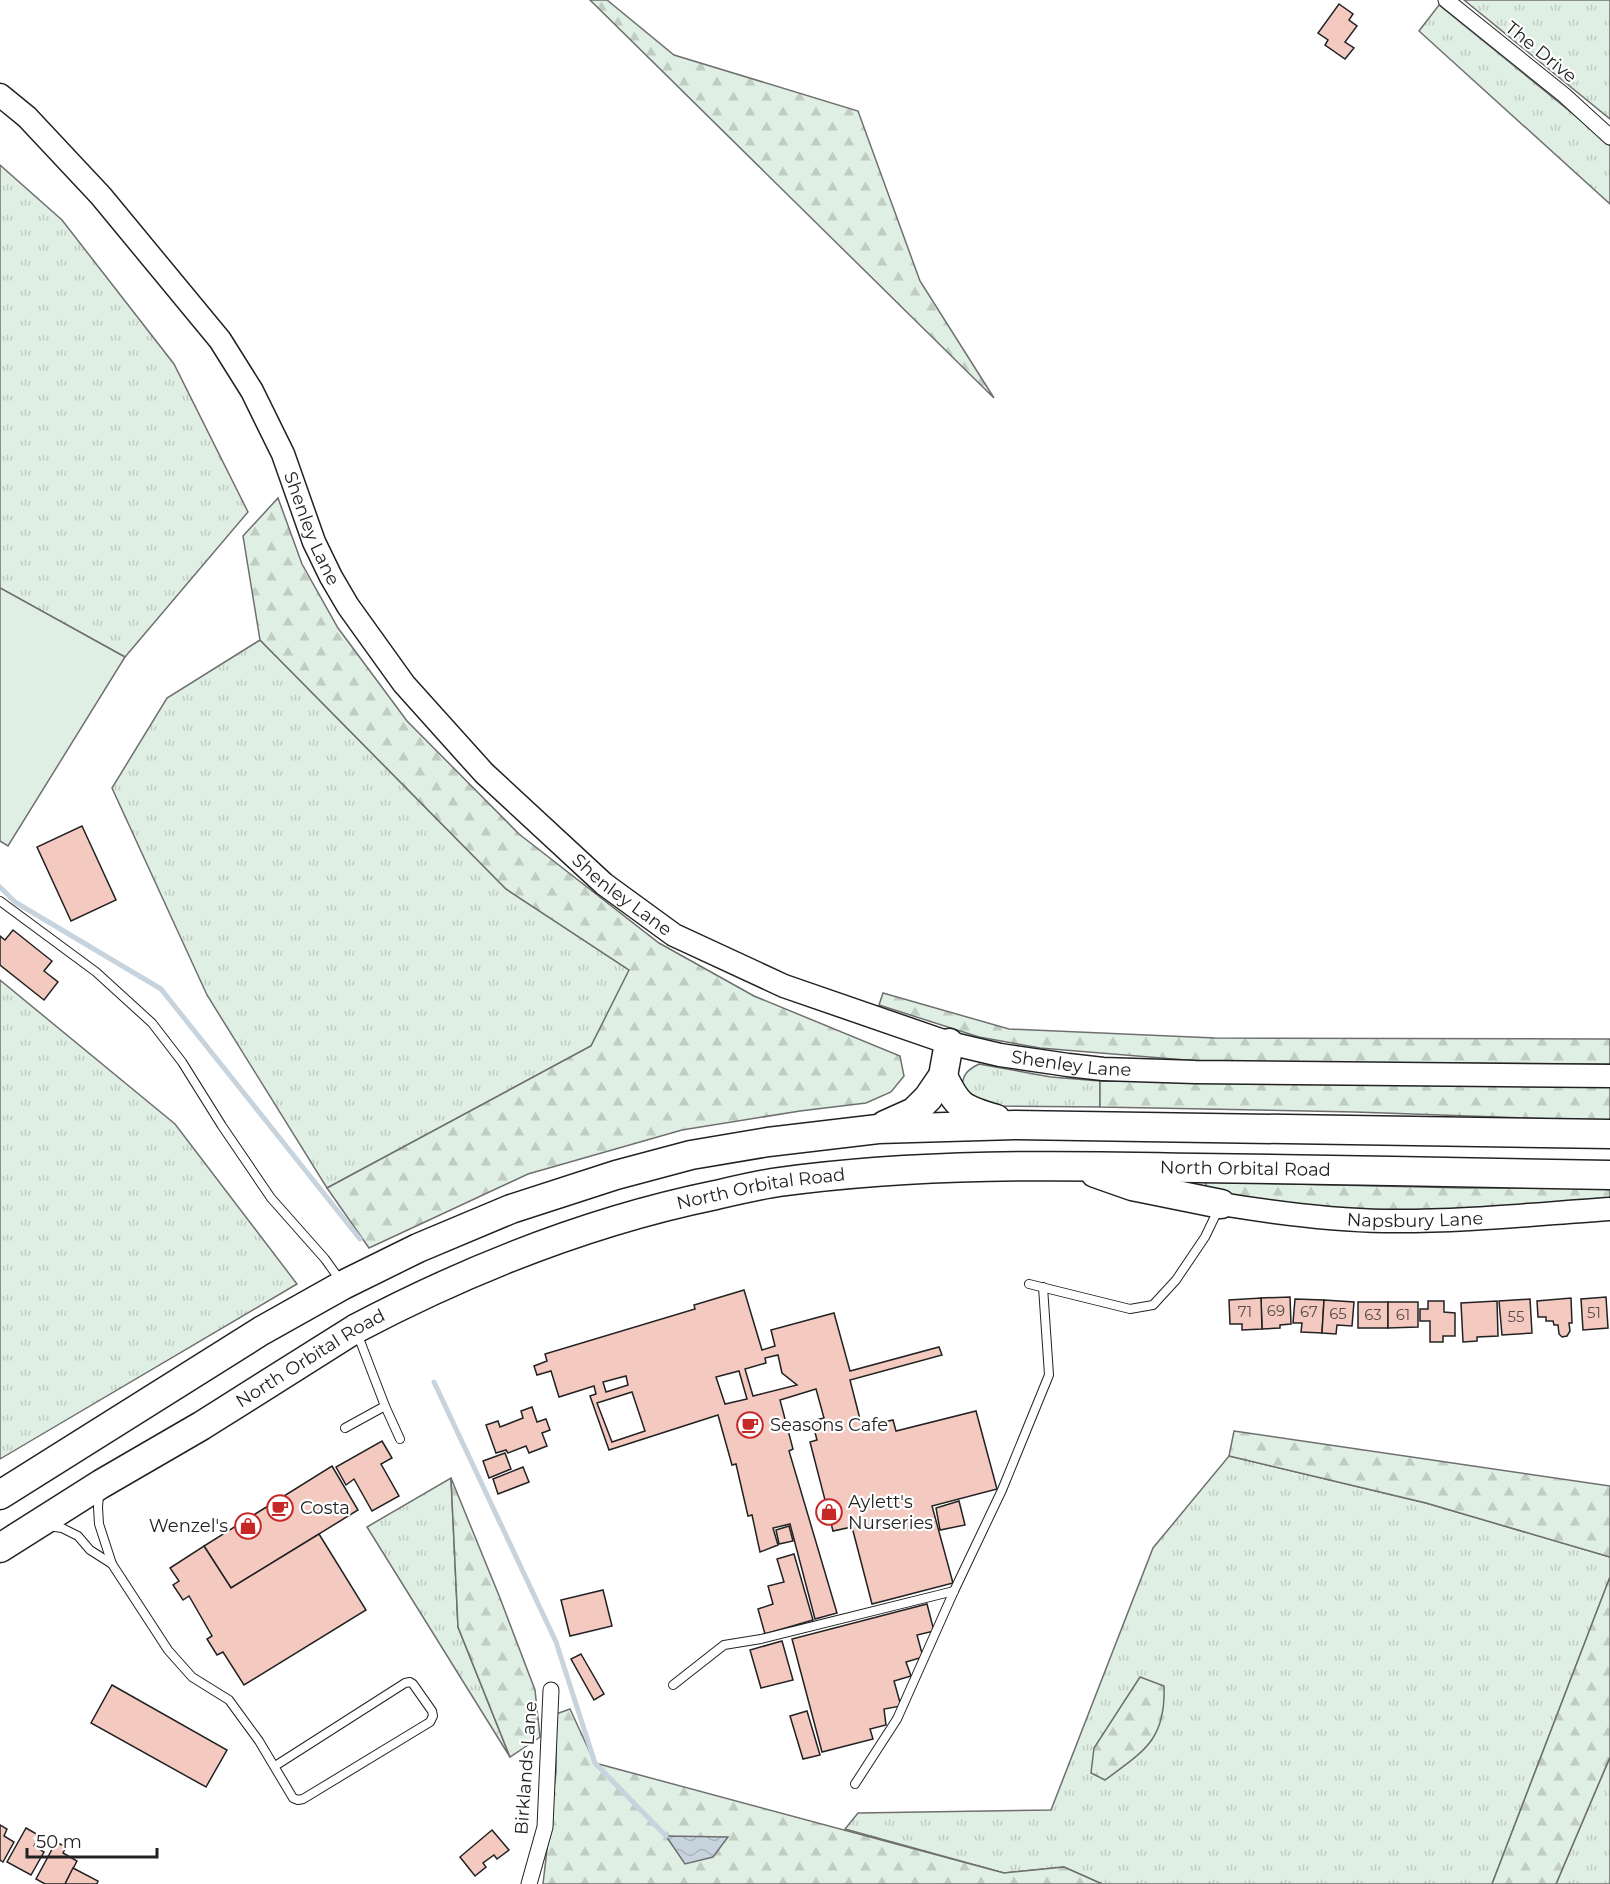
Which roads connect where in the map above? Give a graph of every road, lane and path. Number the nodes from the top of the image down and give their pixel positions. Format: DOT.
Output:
graph roads {
  1 [pos="1446,0"];
  2 [pos="0,94"];
  3 [pos="1610,137"];
  4 [pos="0,901"];
  5 [pos="949,1043"];
  6 [pos="943,1076"];
  7 [pos="1610,1076"];
  8 [pos="1016,1125"];
  9 [pos="878,1129"];
  10 [pos="1610,1134"];
  11 [pos="1075,1166"];
  12 [pos="1610,1174"];
  13 [pos="1221,1204"];
  14 [pos="1610,1209"];
  15 [pos="1029,1284"];
  16 [pos="343,1285"];
  17 [pos="1043,1287"];
  18 [pos="355,1329"];
  19 [pos="385,1406"];
  20 [pos="345,1428"];
  21 [pos="400,1438"];
  22 [pos="101,1484"];
  23 [pos="0,1495"];
  24 [pos="38,1524"];
  25 [pos="0,1548"];
  26 [pos="112,1564"];
  27 [pos="954,1591"];
  28 [pos="673,1685"];
  29 [pos="551,1690"];
  30 [pos="275,1766"];
  31 [pos="855,1784"];
  32 [pos="529,1884"];
  1 -- 3 [label="street, The Drive"];
  2 -- 5 [label="main road, Shenley Lane"];
  4 -- 16 [label="lane"];
  5 -- 6 [label="highway"];
  5 -- 7 [label="main road, Shenley Lane"];
  6 -- 8 [label="highway"];
  6 -- 9 [label="highway"];
  8 -- 9 [label="highway"];
  8 -- 10 [label="highway"];
  9 -- 16 [label="highway"];
  11 -- 12 [label="highway, North Orbital Road"];
  11 -- 13 [label="highway"];
  11 -- 18 [label="highway, North Orbital Road"];
  13 -- 14 [label="main road, Napsbury Lane"];
  13 -- 17 [label="lane"];
  15 -- 17 [label="lane"];
  16 -- 23 [label="highway"];
  17 -- 27 [label="lane"];
  18 -- 19 [label="lane"];
  18 -- 22 [label="highway, North Orbital Road"];
  19 -- 20 [label="lane"];
  19 -- 21 [label="lane"];
  22 -- 24 [label="highway, North Orbital Road"];
  22 -- 26 [label="lane"];
  24 -- 25 [label="highway, North Orbital Road"];
  24 -- 26 [label="lane"];
  26 -- 30 [label="lane"];
  27 -- 28 [label="lane"];
  27 -- 31 [label="lane"];
  29 -- 32 [label="street, Birklands Lane"];
  30 -- 30 [label="lane"];
}
